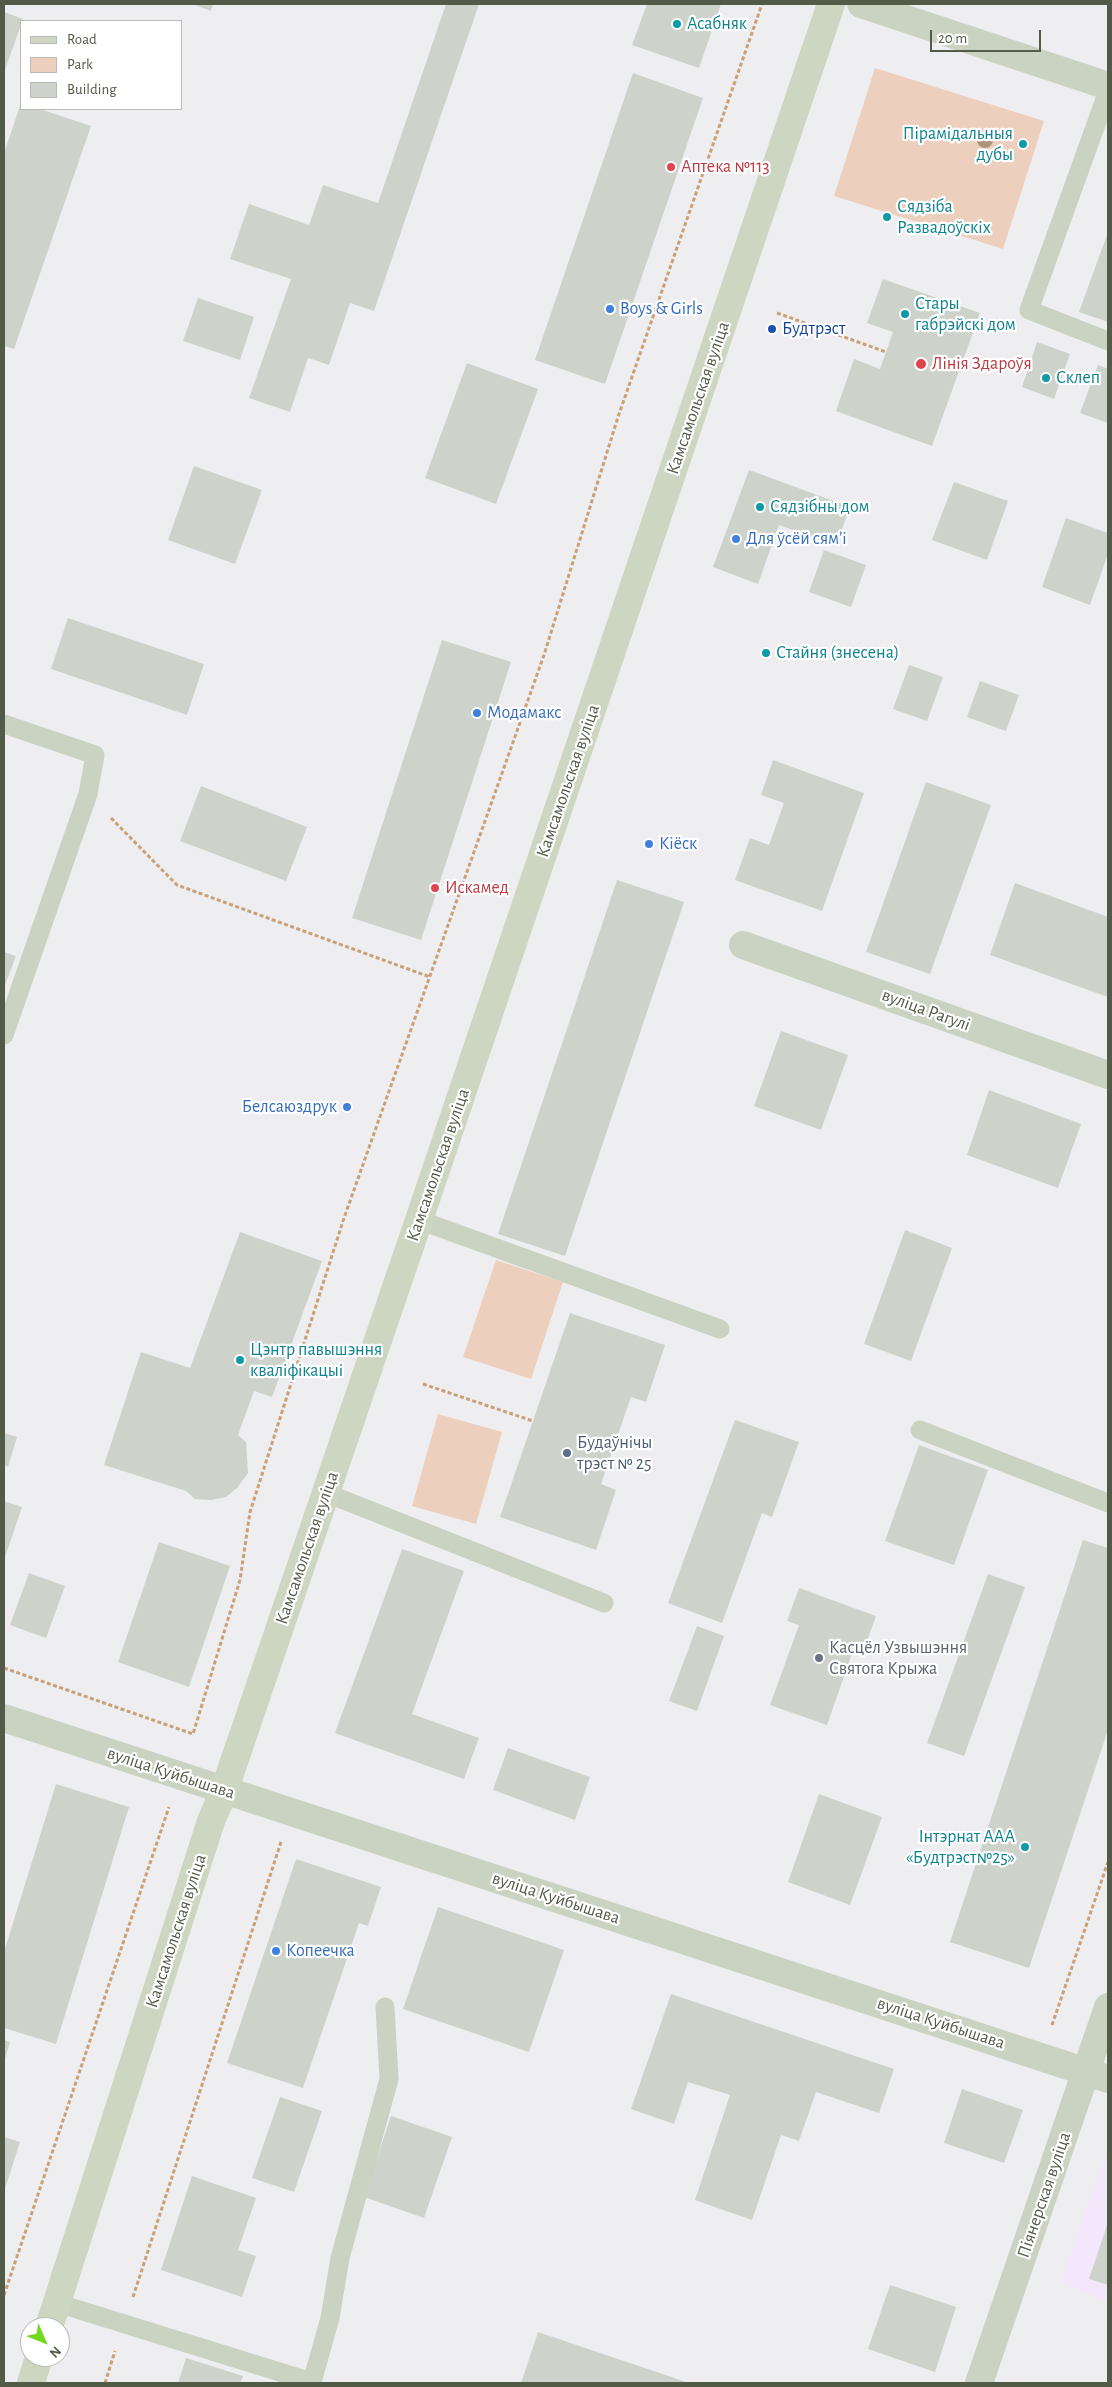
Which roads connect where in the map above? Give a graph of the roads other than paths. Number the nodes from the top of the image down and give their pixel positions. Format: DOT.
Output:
graph roads {
  1 [pos="830,4"];
  2 [pos="861,4"];
  3 [pos="1108,86"];
  4 [pos="1108,91"];
  5 [pos="1108,340"];
  6 [pos="4,724"];
  7 [pos="743,945"];
  8 [pos="4,1035"];
  9 [pos="1108,1075"];
  10 [pos="419,1220"];
  11 [pos="720,1329"];
  12 [pos="920,1430"];
  13 [pos="326,1493"];
  14 [pos="1108,1503"];
  15 [pos="604,1603"];
  16 [pos="4,1718"];
  17 [pos="224,1791"];
  18 [pos="385,2007"];
  19 [pos="1108,2007"];
  20 [pos="1098,2075"];
  21 [pos="53,2315"];
  22 [pos="36,2367"];
  23 [pos="31,2383"];
  24 [pos="979,2383"];
  1 -- 10 [label="main road, Камсамольская вуліца"];
  2 -- 3 [label="street"];
  4 -- 5 [label="lane"];
  6 -- 8 [label="lane"];
  7 -- 9 [label="street, вуліца Рагулі"];
  10 -- 11 [label="lane"];
  10 -- 13 [label="main road, Камсамольская вуліца"];
  12 -- 14 [label="lane"];
  13 -- 15 [label="lane"];
  13 -- 17 [label="main road, Камсамольская вуліца"];
  16 -- 17 [label="street, вуліца Куйбышава"];
  17 -- 20 [label="street, вуліца Куйбышава"];
  17 -- 21 [label="main road, Камсамольская вуліца"];
  18 -- 21 [label="lane"];
  19 -- 20 [label="street, Піянерская вуліца"];
  20 -- 24 [label="street, Піянерская вуліца"];
  22 -- 23 [label="main road"];
}
